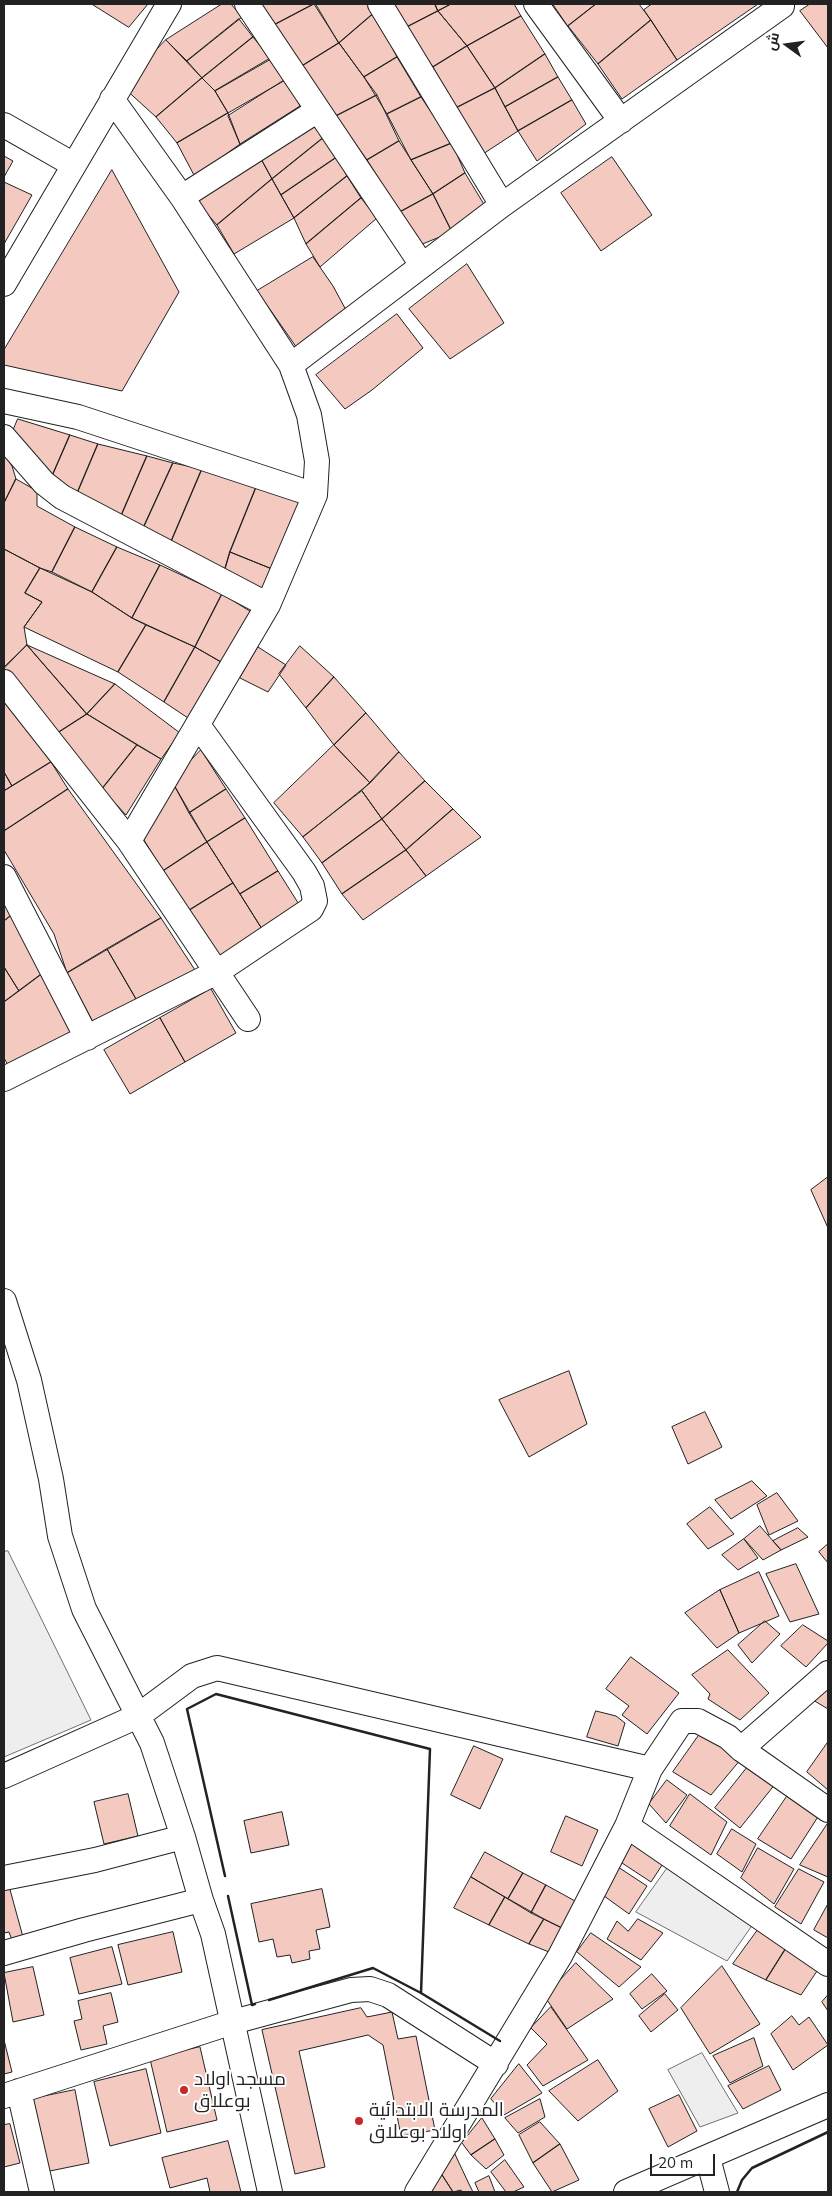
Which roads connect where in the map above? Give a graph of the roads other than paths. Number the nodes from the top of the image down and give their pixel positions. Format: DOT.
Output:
graph roads {
  1 [pos="169,4"];
  2 [pos="246,4"];
  3 [pos="380,4"];
  4 [pos="536,4"];
  5 [pos="782,5"];
  6 [pos="112,100"];
  7 [pos="318,110"];
  8 [pos="621,121"];
  9 [pos="4,125"];
  10 [pos="74,165"];
  11 [pos="182,197"];
  12 [pos="502,205"];
  13 [pos="422,265"];
  14 [pos="4,284"];
  15 [pos="291,365"];
  16 [pos="4,401"];
  17 [pos="4,437"];
  18 [pos="315,495"];
  19 [pos="268,605"];
  20 [pos="4,682"];
  21 [pos="198,725"];
  22 [pos="129,841"];
  23 [pos="4,877"];
  24 [pos="217,972"];
  25 [pos="248,1019"];
  26 [pos="87,1038"];
  27 [pos="6,1075"];
  28 [pos="4,1300"];
  29 [pos="828,1673"];
  30 [pos="138,1716"];
  31 [pos="742,1749"];
  32 [pos="650,1769"];
  33 [pos="4,1776"];
  34 [pos="828,1810"];
  35 [pos="627,1826"];
  36 [pos="183,1836"];
  37 [pos="4,1878"];
  38 [pos="201,1900"];
  39 [pos="4,1953"];
  40 [pos="828,1964"];
  41 [pos="233,2022"];
  42 [pos="496,2064"];
  43 [pos="12,2094"];
  44 [pos="828,2105"];
  45 [pos="708,2158"];
  46 [pos="42,2192"];
  47 [pos="270,2192"];
  48 [pos="418,2192"];
  49 [pos="626,2192"];
  50 [pos="717,2192"];
  1 -- 6 [label="street"];
  2 -- 7 [label="street"];
  3 -- 12 [label="street"];
  4 -- 8 [label="street"];
  5 -- 8 [label="street"];
  6 -- 10 [label="street"];
  6 -- 11 [label="street"];
  7 -- 11 [label="street"];
  7 -- 13 [label="street"];
  8 -- 12 [label="street"];
  9 -- 10 [label="street"];
  10 -- 14 [label="street"];
  11 -- 15 [label="street"];
  12 -- 13 [label="street"];
  13 -- 15 [label="street"];
  15 -- 18 [label="street"];
  16 -- 18 [label="street"];
  17 -- 19 [label="street"];
  18 -- 19 [label="street"];
  19 -- 21 [label="street"];
  20 -- 22 [label="street"];
  21 -- 22 [label="street"];
  21 -- 24 [label="street"];
  22 -- 24 [label="street"];
  23 -- 26 [label="street"];
  24 -- 25 [label="street"];
  24 -- 26 [label="street"];
  26 -- 27 [label="street"];
  28 -- 30 [label="street"];
  29 -- 31 [label="street"];
  30 -- 32 [label="street"];
  30 -- 33 [label="street"];
  30 -- 36 [label="street"];
  31 -- 32 [label="street"];
  31 -- 34 [label="street"];
  32 -- 35 [label="street"];
  35 -- 40 [label="street"];
  35 -- 42 [label="street"];
  36 -- 37 [label="street"];
  36 -- 38 [label="street"];
  38 -- 39 [label="street"];
  38 -- 41 [label="street"];
  41 -- 42 [label="street"];
  41 -- 43 [label="street"];
  41 -- 47 [label="street"];
  42 -- 48 [label="street"];
  43 -- 46 [label="street"];
  44 -- 45 [label="street"];
  45 -- 49 [label="street"];
  45 -- 50 [label="street"];
}
